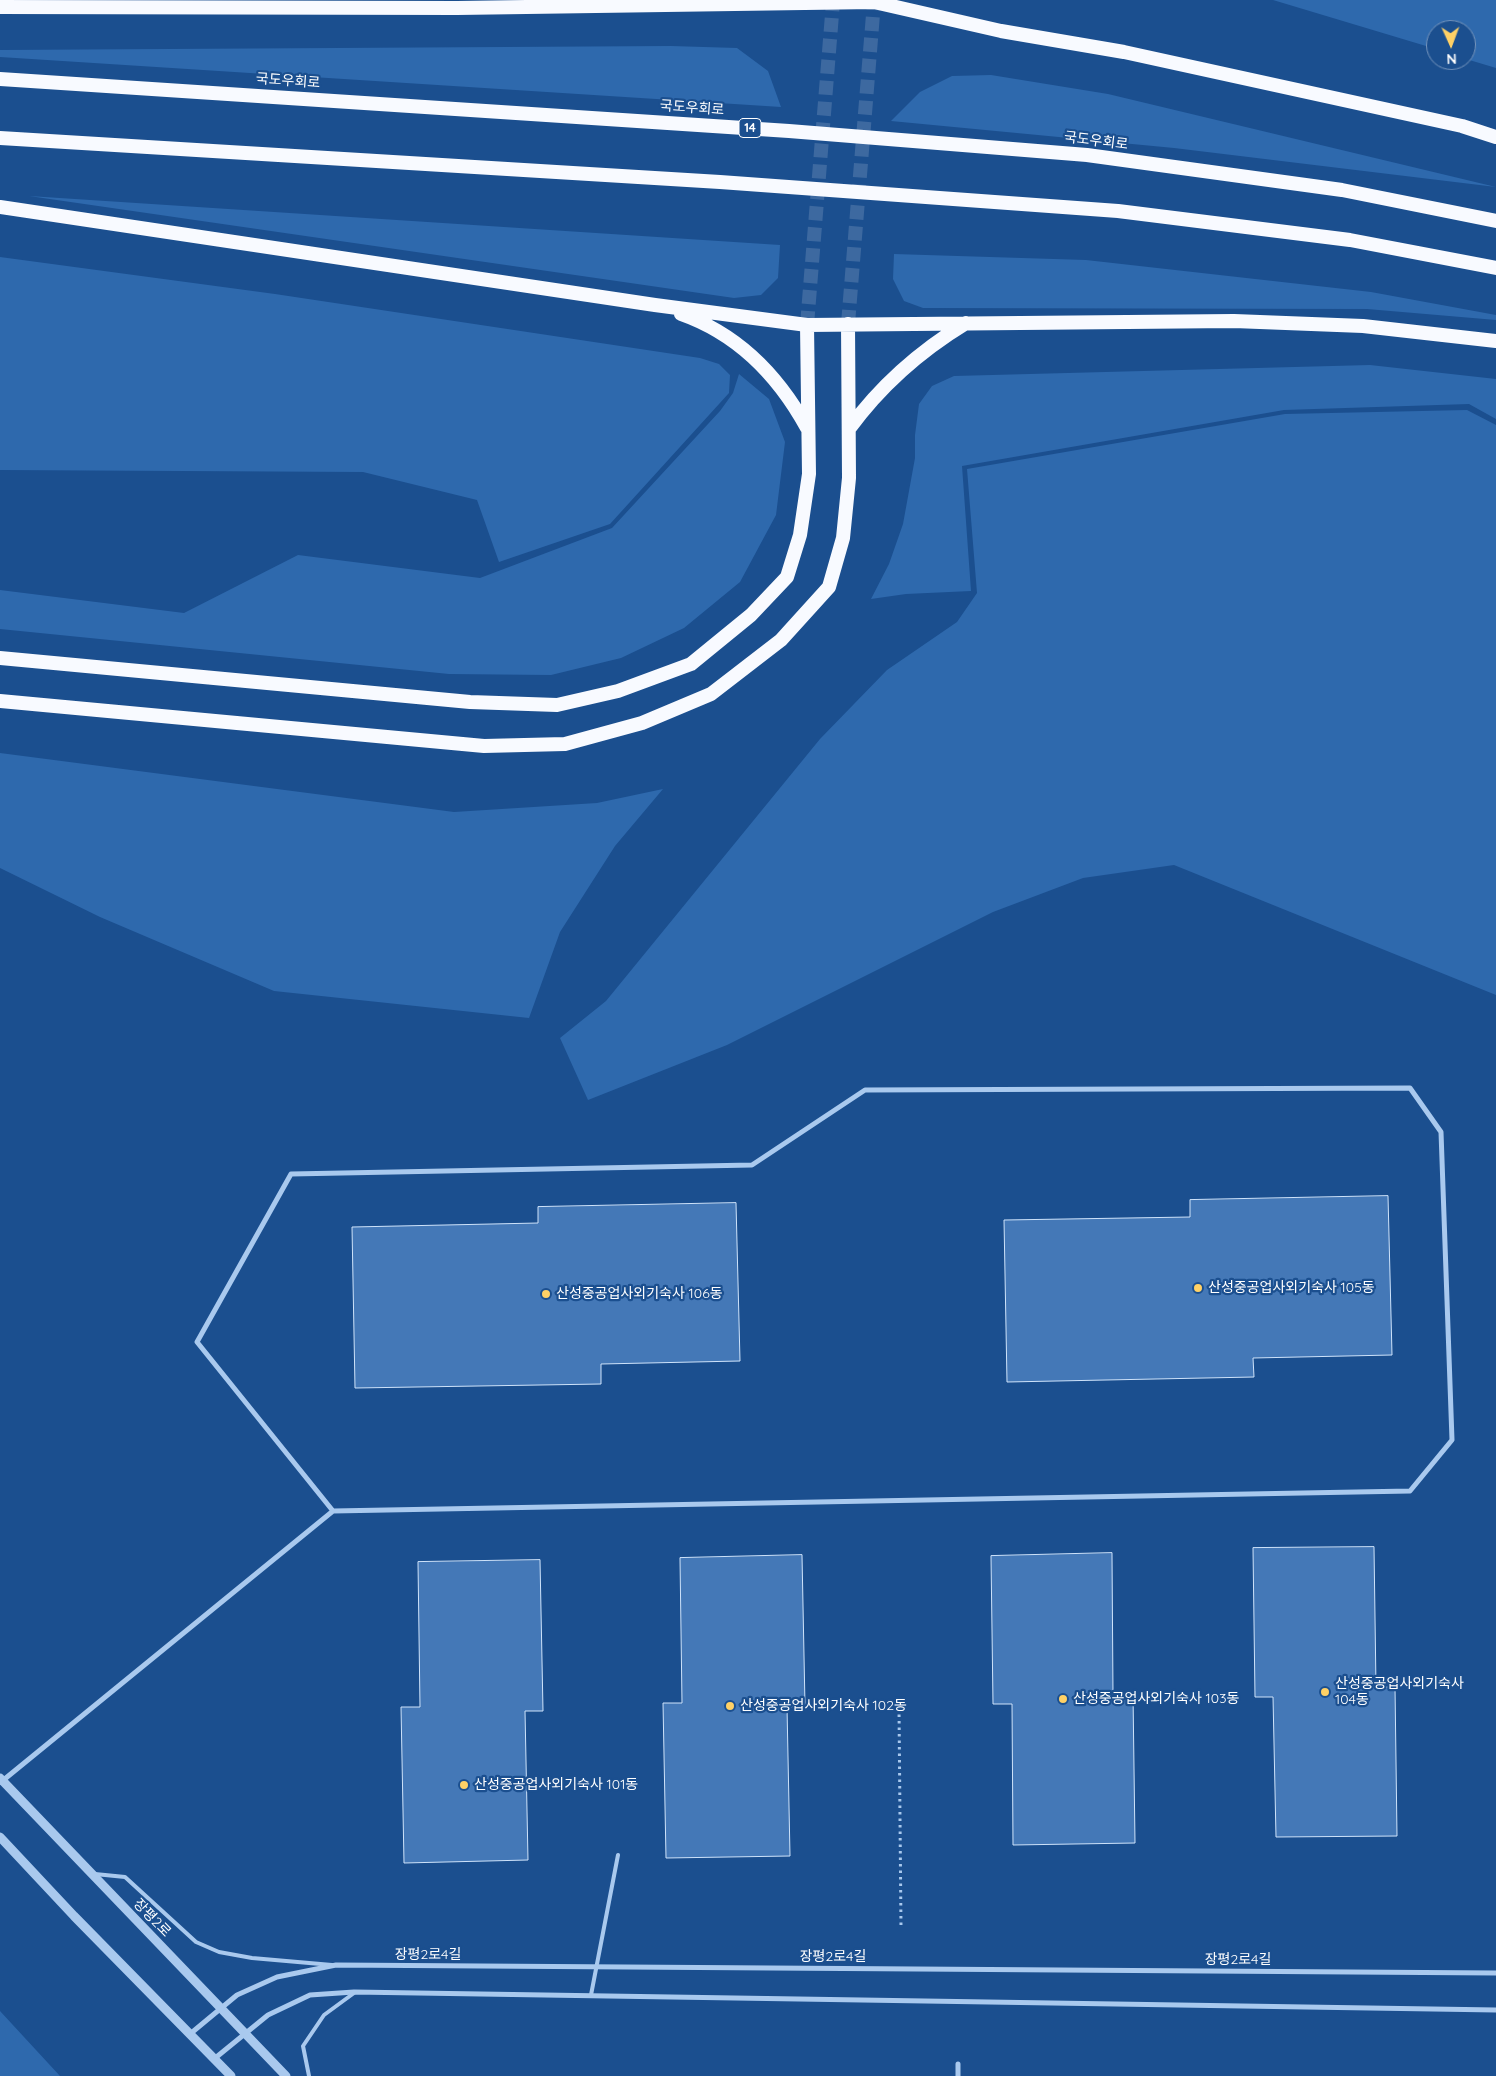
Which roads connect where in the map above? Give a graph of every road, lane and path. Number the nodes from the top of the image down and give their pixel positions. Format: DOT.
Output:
graph roads {
  1 [pos="0,7"];
  2 [pos="0,78"];
  3 [pos="1496,137"];
  4 [pos="0,138"];
  5 [pos="0,207"];
  6 [pos="1496,221"];
  7 [pos="1496,268"];
  8 [pos="655,305"];
  9 [pos="968,322"];
  10 [pos="848,324"];
  11 [pos="807,325"];
  12 [pos="1496,341"];
  13 [pos="849,429"];
  14 [pos="807,430"];
  15 [pos="0,658"];
  16 [pos="0,700"];
  17 [pos="333,1511"];
  18 [pos="899,1708"];
  19 [pos="1,1780"];
  20 [pos="0,1837"];
  21 [pos="618,1855"];
  22 [pos="90,1874"];
  23 [pos="901,1927"];
  24 [pos="342,1965"];
  25 [pos="596,1967"];
  26 [pos="1496,1973"];
  27 [pos="354,1992"];
  28 [pos="591,1995"];
  29 [pos="221,2008"];
  30 [pos="1496,2010"];
  31 [pos="245,2033"];
  32 [pos="190,2034"];
  33 [pos="214,2059"];
  34 [pos="958,2064"];
  35 [pos="231,2076"];
  36 [pos="286,2076"];
  37 [pos="308,2076"];
  38 [pos="958,2076"];
  1 -- 3 [label="highway"];
  2 -- 6 [label="highway, 국도우회로 / 14"];
  4 -- 7 [label="highway"];
  5 -- 8 [label="highway"];
  8 -- 11 [label="highway"];
  8 -- 14 [label="highway"];
  9 -- 10 [label="highway"];
  9 -- 12 [label="highway"];
  9 -- 13 [label="highway"];
  10 -- 11 [label="highway"];
  10 -- 13 [label="highway"];
  11 -- 14 [label="highway"];
  13 -- 16 [label="highway"];
  14 -- 15 [label="highway"];
  17 -- 17 [label="street"];
  17 -- 19 [label="street"];
  18 -- 23 [label="path"];
  19 -- 22 [label="street, 장평2로"];
  20 -- 32 [label="street"];
  21 -- 25 [label="lane"];
  22 -- 24 [label="lane"];
  22 -- 29 [label="street, 장평2로"];
  24 -- 25 [label="street, 장평2로4길"];
  24 -- 29 [label="street, 장평2로4길"];
  25 -- 26 [label="street, 장평2로4길"];
  25 -- 28 [label="lane"];
  27 -- 28 [label="street"];
  27 -- 31 [label="street"];
  27 -- 37 [label="lane"];
  28 -- 30 [label="street"];
  29 -- 31 [label="street, 장평2로"];
  29 -- 32 [label="street, 장평2로4길"];
  31 -- 33 [label="street"];
  31 -- 36 [label="street, 장평2로"];
  32 -- 33 [label="street"];
  33 -- 35 [label="street"];
  34 -- 38 [label="street"];
}
